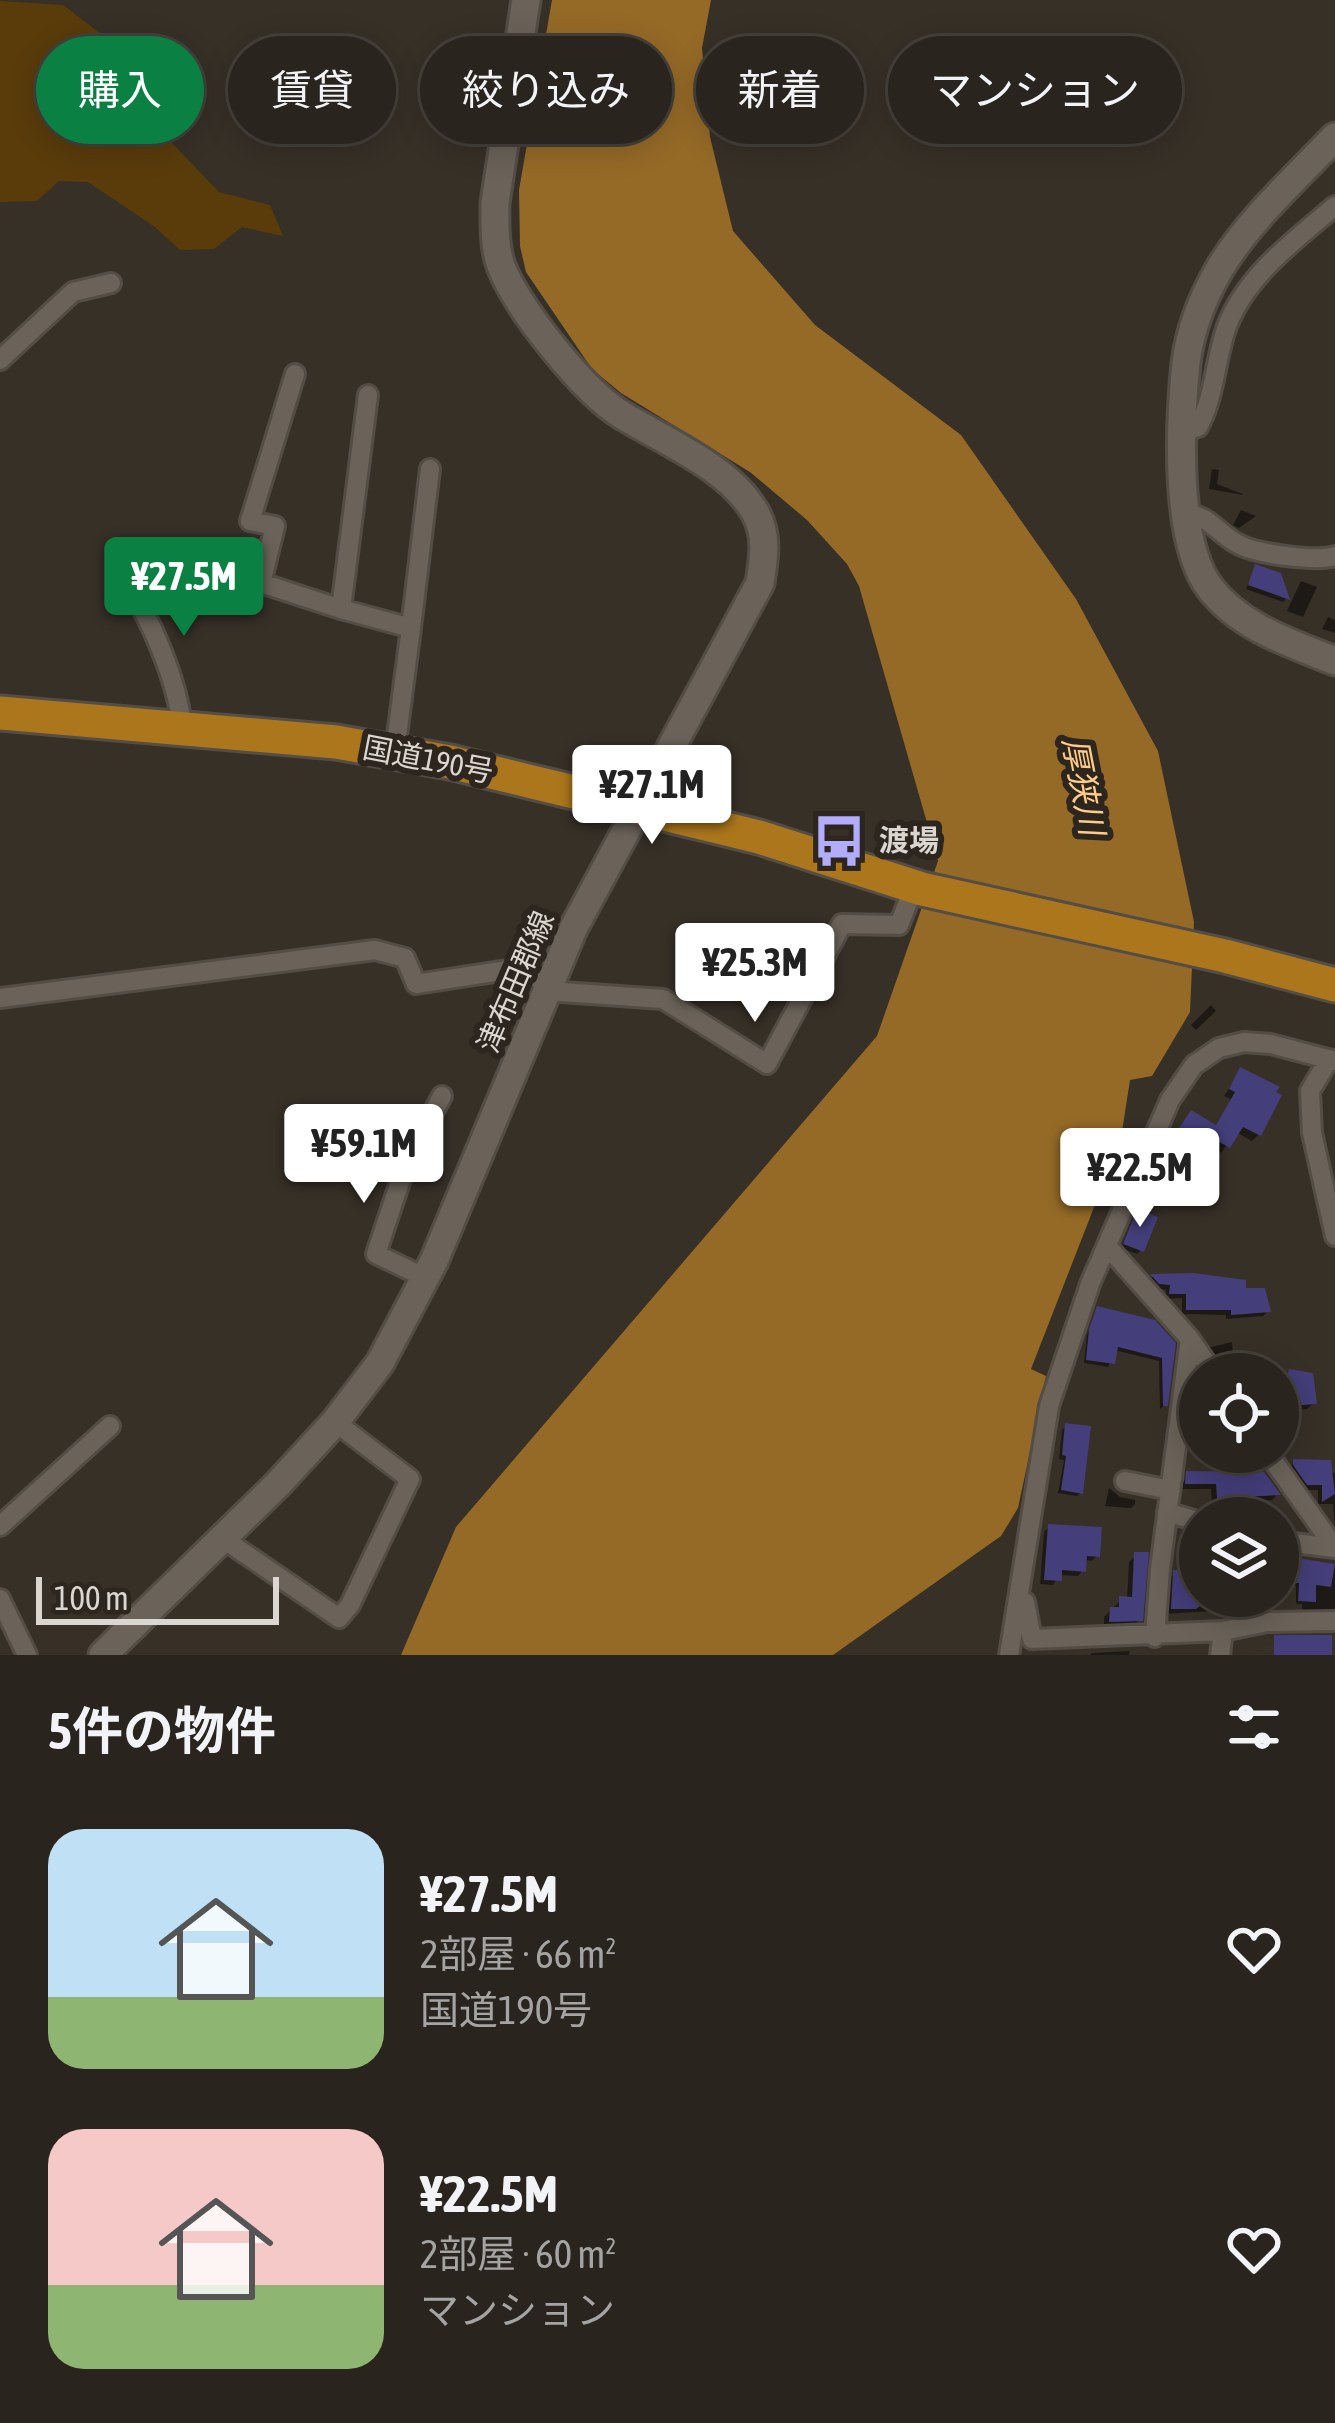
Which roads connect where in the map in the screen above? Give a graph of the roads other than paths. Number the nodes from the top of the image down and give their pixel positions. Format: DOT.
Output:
graph roads {
  1 [pos="526,0"];
  2 [pos="1335,137"];
  3 [pos="1335,206"];
  4 [pos="111,284"];
  5 [pos="0,360"];
  6 [pos="295,374"];
  7 [pos="368,395"];
  8 [pos="1184,431"];
  9 [pos="430,470"];
  10 [pos="1184,514"];
  11 [pos="1335,556"];
  12 [pos="121,575"];
  13 [pos="340,609"];
  14 [pos="411,628"];
  15 [pos="1335,661"];
  16 [pos="0,713"];
  17 [pos="182,728"];
  18 [pos="395,751"];
  19 [pos="638,805"];
  20 [pos="918,888"];
  21 [pos="1335,985"];
  22 [pos="548,987"];
  23 [pos="0,998"];
  24 [pos="1332,1060"];
  25 [pos="442,1096"];
  26 [pos="1335,1236"];
  27 [pos="1107,1246"];
  28 [pos="426,1278"];
  29 [pos="1190,1340"];
  30 [pos="1199,1353"];
  31 [pos="335,1422"];
  32 [pos="110,1426"];
  33 [pos="1282,1473"];
  34 [pos="1124,1481"];
  35 [pos="1170,1490"];
  36 [pos="1168,1512"];
  37 [pos="1179,1515"];
  38 [pos="0,1526"];
  39 [pos="222,1538"];
  40 [pos="1299,1544"];
  41 [pos="1335,1548"];
  42 [pos="1020,1581"];
  43 [pos="0,1599"];
  44 [pos="1335,1621"];
  45 [pos="1222,1631"];
  46 [pos="1155,1637"];
  47 [pos="1028,1647"];
  48 [pos="24,1650"];
  49 [pos="0,1654"];
  50 [pos="104,1655"];
  51 [pos="1009,1655"];
  52 [pos="1220,1655"];
  1 -- 19 [label="main road, 津布田郡線"];
  2 -- 8 [label="main road"];
  3 -- 8 [label="street"];
  4 -- 5 [label="street"];
  6 -- 13 [label="street"];
  7 -- 13 [label="street"];
  8 -- 10 [label="main road"];
  9 -- 14 [label="street"];
  10 -- 11 [label="street"];
  10 -- 15 [label="main road"];
  12 -- 17 [label="street"];
  13 -- 14 [label="street"];
  14 -- 18 [label="street"];
  16 -- 17 [label="highway, 国道190号"];
  17 -- 18 [label="highway, 国道190号"];
  18 -- 19 [label="highway, 国道190号"];
  19 -- 20 [label="highway, 国道190号"];
  19 -- 22 [label="main road, 津布田郡線"];
  20 -- 21 [label="highway, 国道190号"];
  20 -- 22 [label="street"];
  22 -- 23 [label="street"];
  22 -- 28 [label="main road, 津布田郡線"];
  24 -- 26 [label="street"];
  24 -- 27 [label="street"];
  25 -- 28 [label="street"];
  27 -- 29 [label="street"];
  27 -- 42 [label="street"];
  28 -- 31 [label="main road, 津布田郡線"];
  29 -- 30 [label="street"];
  29 -- 35 [label="street"];
  31 -- 39 [label="main road, 津布田郡線"];
  31 -- 39 [label="street"];
  32 -- 38 [label="street"];
  33 -- 41 [label="street"];
  34 -- 35 [label="street"];
  35 -- 36 [label="street"];
  36 -- 37 [label="street"];
  36 -- 46 [label="street"];
  39 -- 50 [label="main road, 津布田郡線"];
  40 -- 41 [label="street"];
  42 -- 47 [label="street"];
  42 -- 51 [label="street"];
  43 -- 48 [label="street"];
  44 -- 45 [label="street"];
  45 -- 46 [label="street"];
  45 -- 52 [label="street"];
  46 -- 47 [label="street"];
  48 -- 49 [label="street"];
}
